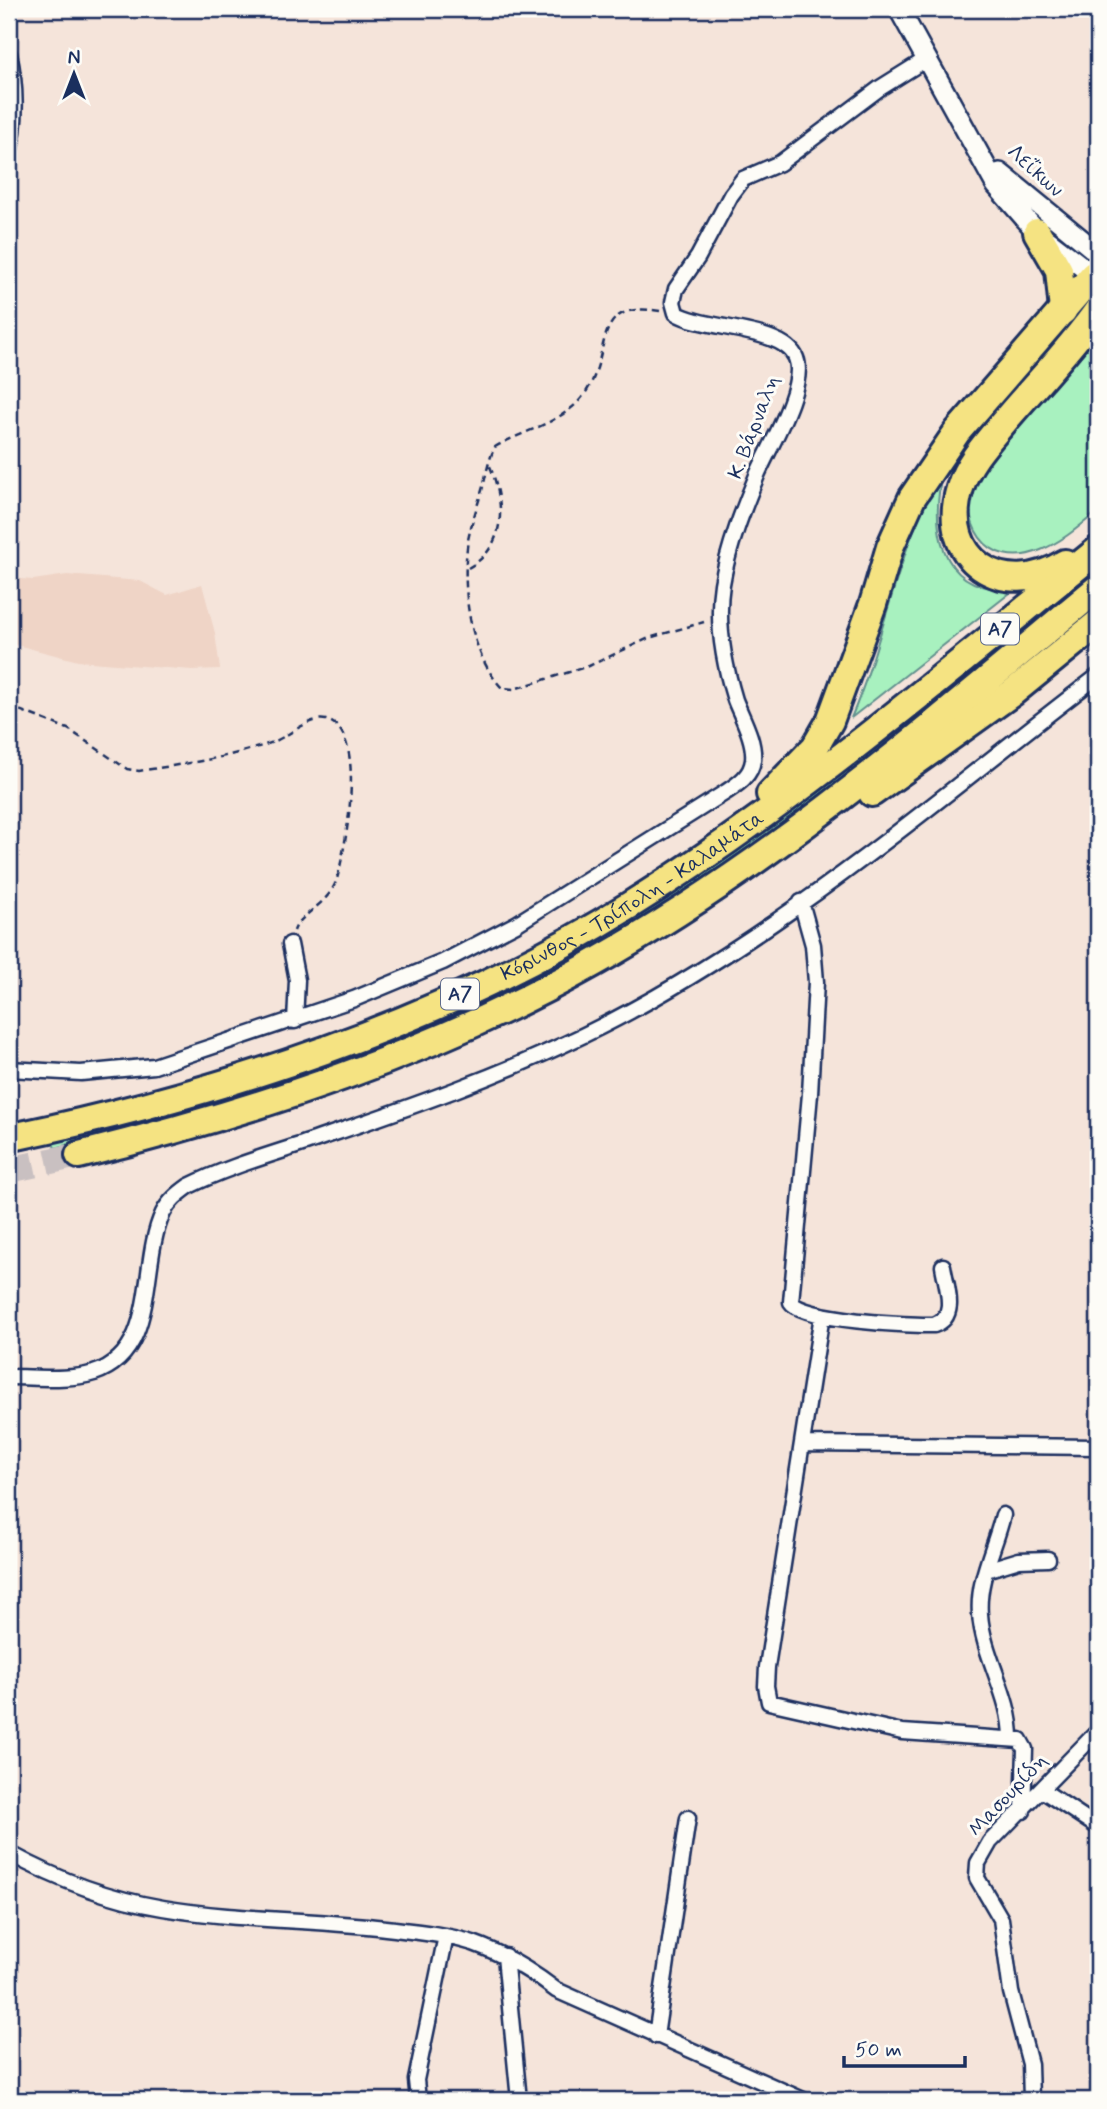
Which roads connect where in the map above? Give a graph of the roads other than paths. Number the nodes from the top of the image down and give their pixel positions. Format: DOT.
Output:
graph roads {
  1 [pos="899,9"];
  2 [pos="9,54"];
  3 [pos="928,58"];
  4 [pos="976,146"];
  5 [pos="9,152"];
  6 [pos="1037,232"];
  7 [pos="1097,269"];
  8 [pos="1063,311"];
  9 [pos="1096,315"];
  10 [pos="1098,542"];
  11 [pos="1098,550"];
  12 [pos="1098,588"];
  13 [pos="1098,624"];
  14 [pos="1098,676"];
  15 [pos="801,902"];
  16 [pos="629,906"];
  17 [pos="647,931"];
  18 [pos="290,944"];
  19 [pos="295,1021"];
  20 [pos="9,1069"];
  21 [pos="17,1136"];
  22 [pos="79,1155"];
  23 [pos="943,1266"];
  24 [pos="822,1315"];
  25 [pos="9,1377"];
  26 [pos="803,1444"];
  27 [pos="1098,1447"];
  28 [pos="1003,1515"];
  29 [pos="1048,1559"];
  30 [pos="986,1570"];
  31 [pos="1098,1731"];
  32 [pos="1011,1739"];
  33 [pos="1042,1790"];
  34 [pos="1023,1811"];
  35 [pos="688,1818"];
  36 [pos="1098,1827"];
  37 [pos="9,1853"];
  38 [pos="446,1936"];
  39 [pos="505,1956"];
  40 [pos="656,2036"];
  41 [pos="418,2100"];
  42 [pos="519,2100"];
  43 [pos="803,2100"];
  44 [pos="1031,2100"];
  1 -- 3 [label="street, Λεΐκων"];
  2 -- 5 [label="street"];
  3 -- 4 [label="street, Λεΐκων"];
  3 -- 19 [label="street, Κ. Βάρναλη"];
  4 -- 6 [label="street, Λεΐκων"];
  4 -- 7 [label="street, Λεΐκων"];
  6 -- 7 [label="street, Λεΐκων"];
  6 -- 8 [label="highway"];
  7 -- 8 [label="highway"];
  8 -- 16 [label="highway"];
  9 -- 10 [label="highway"];
  11 -- 16 [label="highway, Κόρινθος - Τρίπολη - Καλαμάτα / Α7"];
  12 -- 17 [label="highway, Κόρινθος - Τρίπολη - Καλαμάτα / Α7"];
  13 -- 17 [label="highway"];
  14 -- 15 [label="street"];
  15 -- 24 [label="street"];
  15 -- 25 [label="street"];
  16 -- 21 [label="highway, Κόρινθος - Τρίπολη - Καλαμάτα / Α7"];
  17 -- 22 [label="highway, Κόρινθος - Τρίπολη - Καλαμάτα / Α7"];
  18 -- 19 [label="street"];
  19 -- 20 [label="street"];
  23 -- 24 [label="street"];
  24 -- 26 [label="street"];
  26 -- 27 [label="street"];
  26 -- 32 [label="street"];
  28 -- 30 [label="street"];
  29 -- 30 [label="street"];
  30 -- 32 [label="street"];
  31 -- 33 [label="street, Μασουρίδη"];
  32 -- 34 [label="street"];
  33 -- 34 [label="street, Μασουρίδη"];
  33 -- 36 [label="street"];
  34 -- 44 [label="street, Μασουρίδη"];
  35 -- 40 [label="street"];
  37 -- 38 [label="street"];
  38 -- 39 [label="street"];
  38 -- 41 [label="street"];
  39 -- 40 [label="street"];
  39 -- 42 [label="street"];
  40 -- 43 [label="street"];
}
